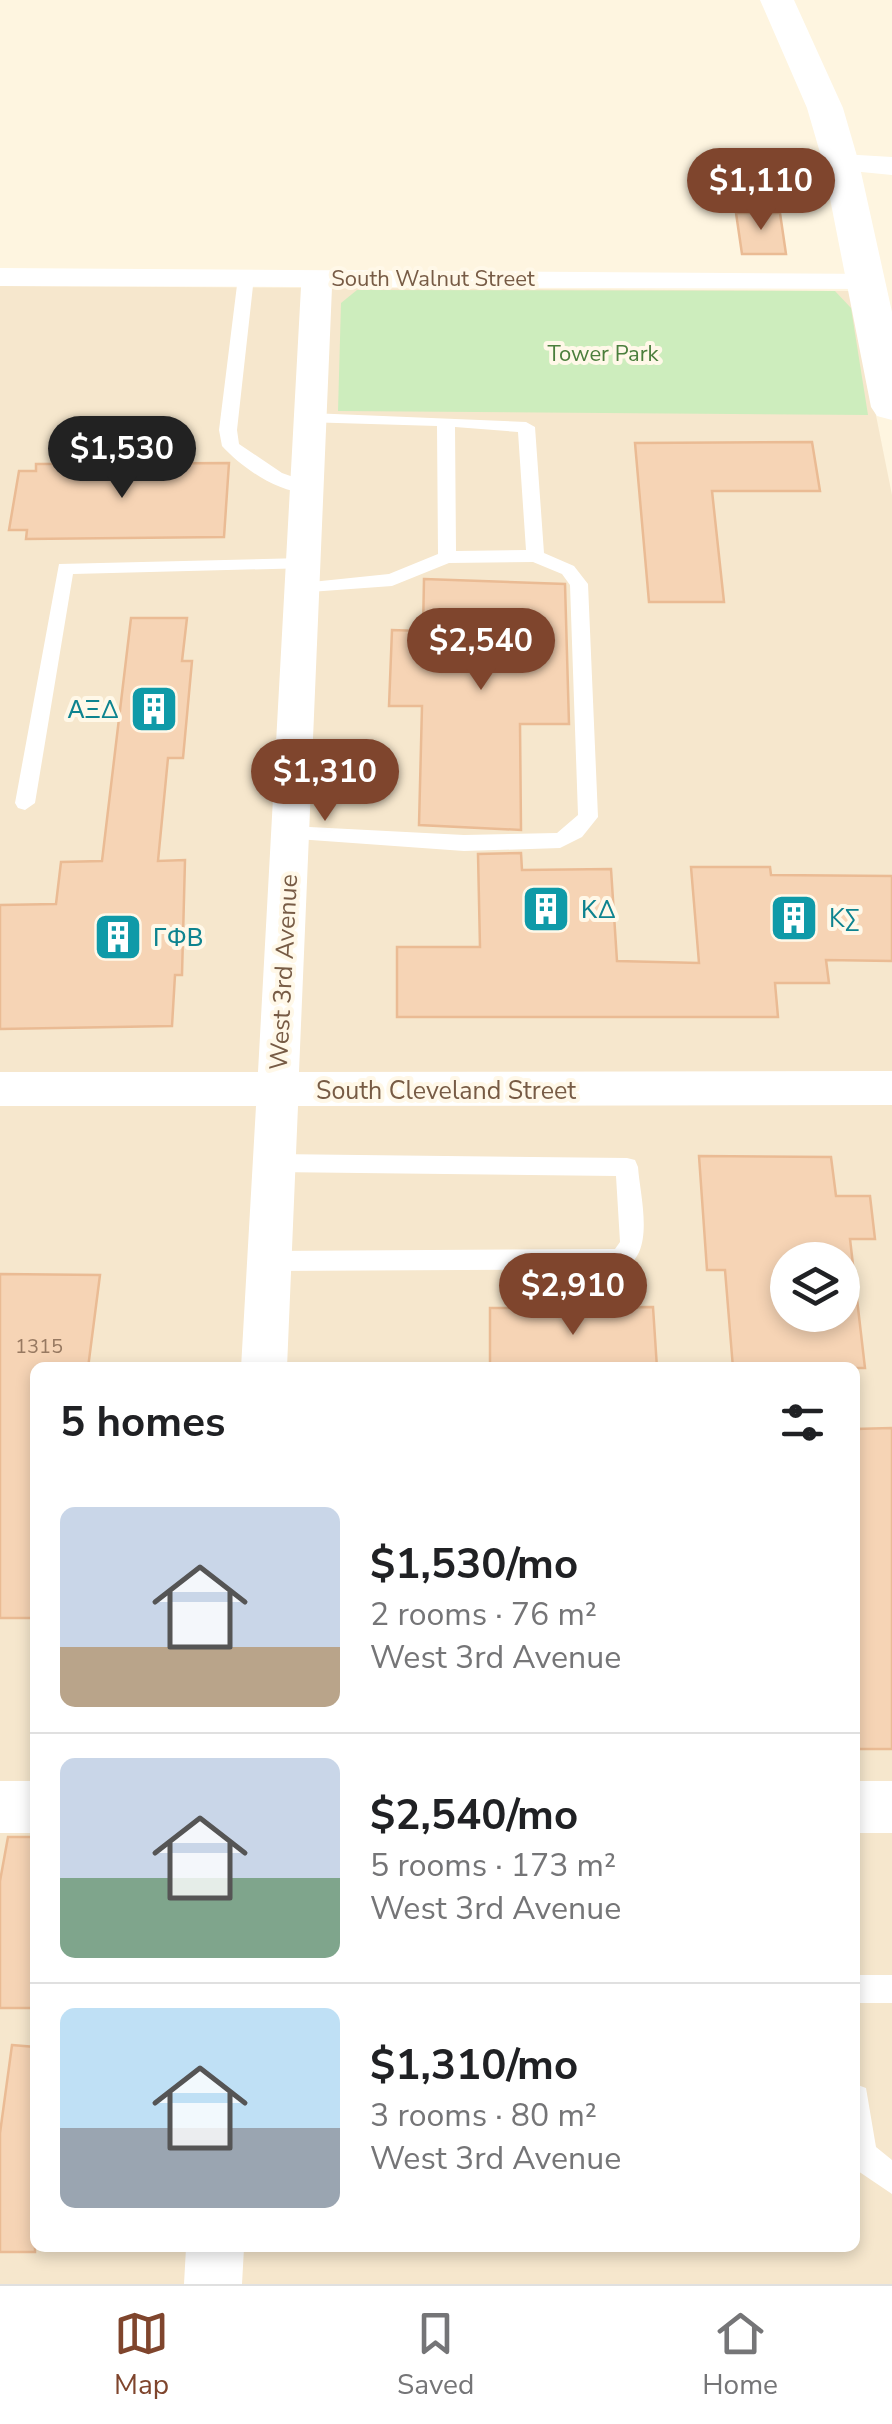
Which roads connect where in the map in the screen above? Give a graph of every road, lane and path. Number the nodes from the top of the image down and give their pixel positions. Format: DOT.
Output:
graph roads {
  1 [pos="777,0"];
  2 [pos="841,163"];
  3 [pos="892,166"];
  4 [pos="0,277"];
  5 [pos="246,277"];
  6 [pos="317,277"];
  7 [pos="867,280"];
  8 [pos="892,407"];
  9 [pos="310,418"];
  10 [pos="446,421"];
  11 [pos="307,488"];
  12 [pos="447,556"];
  13 [pos="535,556"];
  14 [pos="302,577"];
  15 [pos="25,804"];
  16 [pos="290,833"];
  17 [pos="892,1088"];
  18 [pos="0,1089"];
  19 [pos="278,1092"];
  20 [pos="274,1162"];
  21 [pos="270,1260"];
  22 [pos="264,1362"];
  23 [pos="0,1807"];
  24 [pos="30,1807"];
  25 [pos="860,1807"];
  26 [pos="892,1807"];
  27 [pos="860,1989"];
  28 [pos="892,1989"];
  29 [pos="860,2139"];
  30 [pos="892,2179"];
  31 [pos="215,2252"];
  32 [pos="213,2284"];
  1 -- 2 [label="street"];
  2 -- 3 [label="street"];
  2 -- 7 [label="street"];
  4 -- 5 [label="street, South Walnut Street"];
  5 -- 6 [label="street, South Walnut Street"];
  5 -- 11 [label="lane"];
  6 -- 7 [label="street, South Walnut Street"];
  6 -- 9 [label="street, West 3rd Avenue"];
  7 -- 8 [label="street"];
  9 -- 10 [label="lane"];
  9 -- 11 [label="street, West 3rd Avenue"];
  10 -- 12 [label="lane"];
  10 -- 13 [label="lane"];
  11 -- 14 [label="street, West 3rd Avenue"];
  12 -- 13 [label="lane"];
  12 -- 14 [label="lane"];
  13 -- 16 [label="lane"];
  14 -- 15 [label="lane"];
  14 -- 16 [label="street, West 3rd Avenue"];
  16 -- 19 [label="street, West 3rd Avenue"];
  17 -- 19 [label="street, South Cleveland Street"];
  18 -- 19 [label="street, South Cleveland Street"];
  19 -- 20 [label="street, West 3rd Avenue"];
  20 -- 21 [label="street, West 3rd Avenue"];
  20 -- 21 [label="lane"];
  21 -- 22 [label="street, West 3rd Avenue"];
  23 -- 24 [label="street"];
  25 -- 26 [label="street"];
  27 -- 28 [label="lane"];
  29 -- 30 [label="lane"];
  31 -- 32 [label="street"];
}
